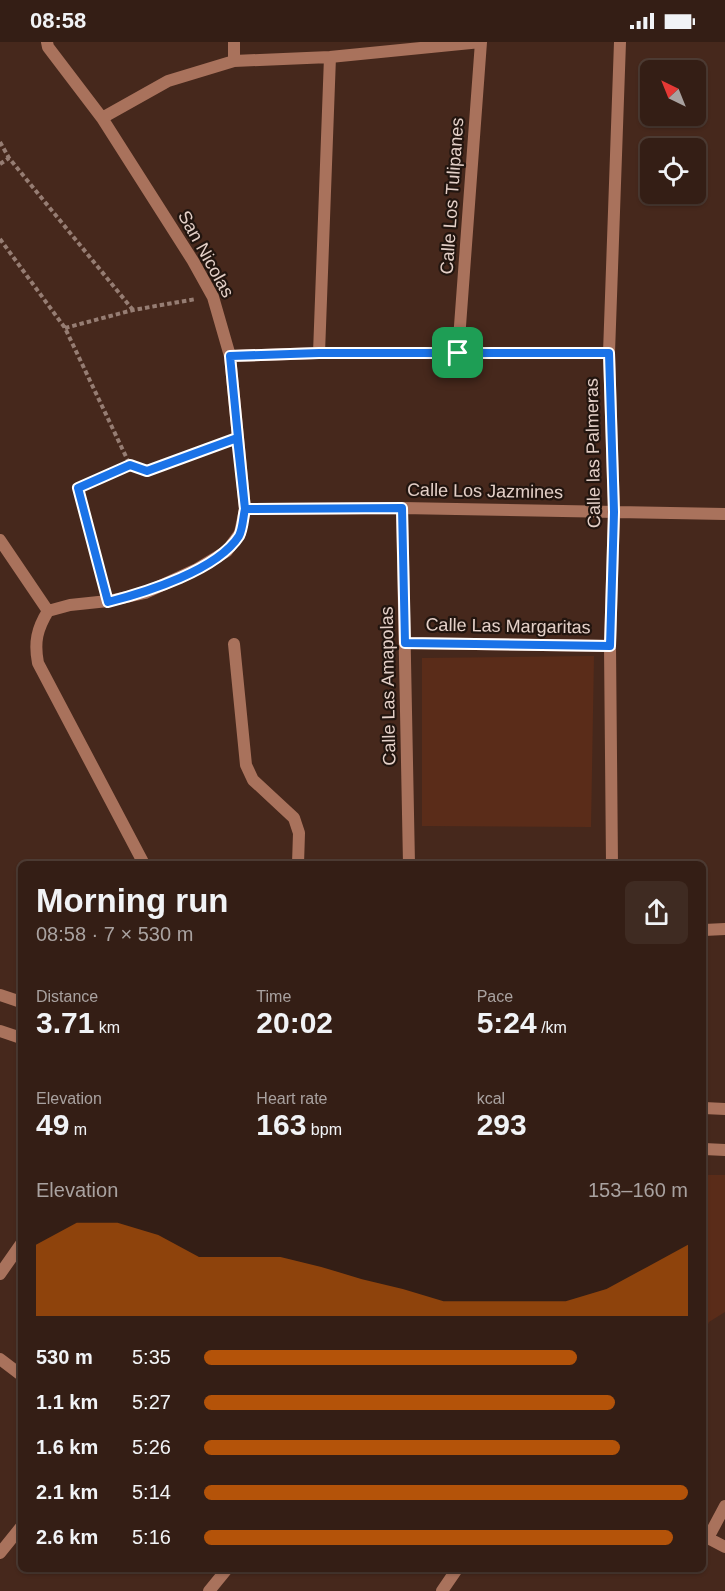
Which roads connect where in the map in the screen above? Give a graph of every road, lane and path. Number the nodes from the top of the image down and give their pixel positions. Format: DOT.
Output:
graph roads {
  1 [pos="47,42"];
  2 [pos="234,42"];
  3 [pos="481,42"];
  4 [pos="620,42"];
  5 [pos="330,57"];
  6 [pos="234,61"];
  7 [pos="102,118"];
  8 [pos="0,142"];
  9 [pos="9,158"];
  10 [pos="0,164"];
  11 [pos="0,239"];
  12 [pos="213,297"];
  13 [pos="133,310"];
  14 [pos="65,328"];
  15 [pos="319,353"];
  16 [pos="458,353"];
  17 [pos="609,353"];
  18 [pos="230,356"];
  19 [pos="237,438"];
  20 [pos="130,465"];
  21 [pos="402,508"];
  22 [pos="245,509"];
  23 [pos="614,512"];
  24 [pos="725,514"];
  25 [pos="0,540"];
  26 [pos="108,602"];
  27 [pos="48,611"];
  28 [pos="405,643"];
  29 [pos="234,644"];
  30 [pos="610,646"];
  31 [pos="142,861"];
  32 [pos="298,861"];
  33 [pos="409,861"];
  34 [pos="612,861"];
  35 [pos="725,929"];
  36 [pos="706,930"];
  37 [pos="0,995"];
  38 [pos="18,1001"];
  39 [pos="0,1031"];
  40 [pos="18,1037"];
  41 [pos="706,1108"];
  42 [pos="725,1109"];
  43 [pos="706,1149"];
  44 [pos="725,1150"];
  45 [pos="18,1248"];
  46 [pos="2,1268"];
  47 [pos="0,1359"];
  48 [pos="18,1373"];
  49 [pos="725,1506"];
  50 [pos="18,1531"];
  51 [pos="706,1537"];
  52 [pos="725,1547"];
  53 [pos="0,1553"];
  54 [pos="224,1572"];
  55 [pos="455,1572"];
  56 [pos="209,1591"];
  57 [pos="442,1591"];
  1 -- 7 [label="street, San Nicolas"];
  2 -- 6 [label="street"];
  3 -- 5 [label="street"];
  3 -- 16 [label="street, Calle Los Tulipanes"];
  4 -- 17 [label="street, Calle las Palmeras"];
  5 -- 6 [label="street"];
  5 -- 15 [label="street"];
  6 -- 7 [label="street"];
  7 -- 12 [label="street, San Nicolas"];
  8 -- 9 [label="path"];
  9 -- 10 [label="path"];
  9 -- 13 [label="path"];
  11 -- 14 [label="path"];
  12 -- 13 [label="path"];
  12 -- 18 [label="street, San Nicolas"];
  13 -- 14 [label="path"];
  14 -- 20 [label="path"];
  15 -- 16 [label="street"];
  15 -- 18 [label="street"];
  16 -- 17 [label="street"];
  17 -- 23 [label="street, Calle las Palmeras"];
  18 -- 19 [label="street, San Nicolas"];
  19 -- 20 [label="path"];
  19 -- 22 [label="street, San Nicolas"];
  20 -- 26 [label="path"];
  21 -- 22 [label="street, Calle Los Jazmines"];
  21 -- 23 [label="street, Calle Los Jazmines"];
  21 -- 28 [label="street, Calle Las Amapolas"];
  22 -- 26 [label="street, San Nicolas"];
  23 -- 24 [label="street, Calle Los Jazmines"];
  23 -- 30 [label="street, Calle las Palmeras"];
  25 -- 27 [label="street"];
  26 -- 27 [label="street, San Nicolas"];
  27 -- 31 [label="street"];
  28 -- 30 [label="street, Calle Las Margaritas"];
  28 -- 33 [label="street, Calle Las Amapolas"];
  29 -- 32 [label="street"];
  30 -- 34 [label="street, Calle las Palmeras"];
  35 -- 36 [label="street"];
  37 -- 38 [label="street"];
  39 -- 40 [label="street"];
  41 -- 42 [label="street"];
  43 -- 44 [label="street"];
  45 -- 46 [label="street"];
  47 -- 48 [label="street"];
  49 -- 51 [label="street"];
  50 -- 53 [label="street"];
  51 -- 52 [label="street"];
  54 -- 56 [label="street"];
  55 -- 57 [label="street"];
}
